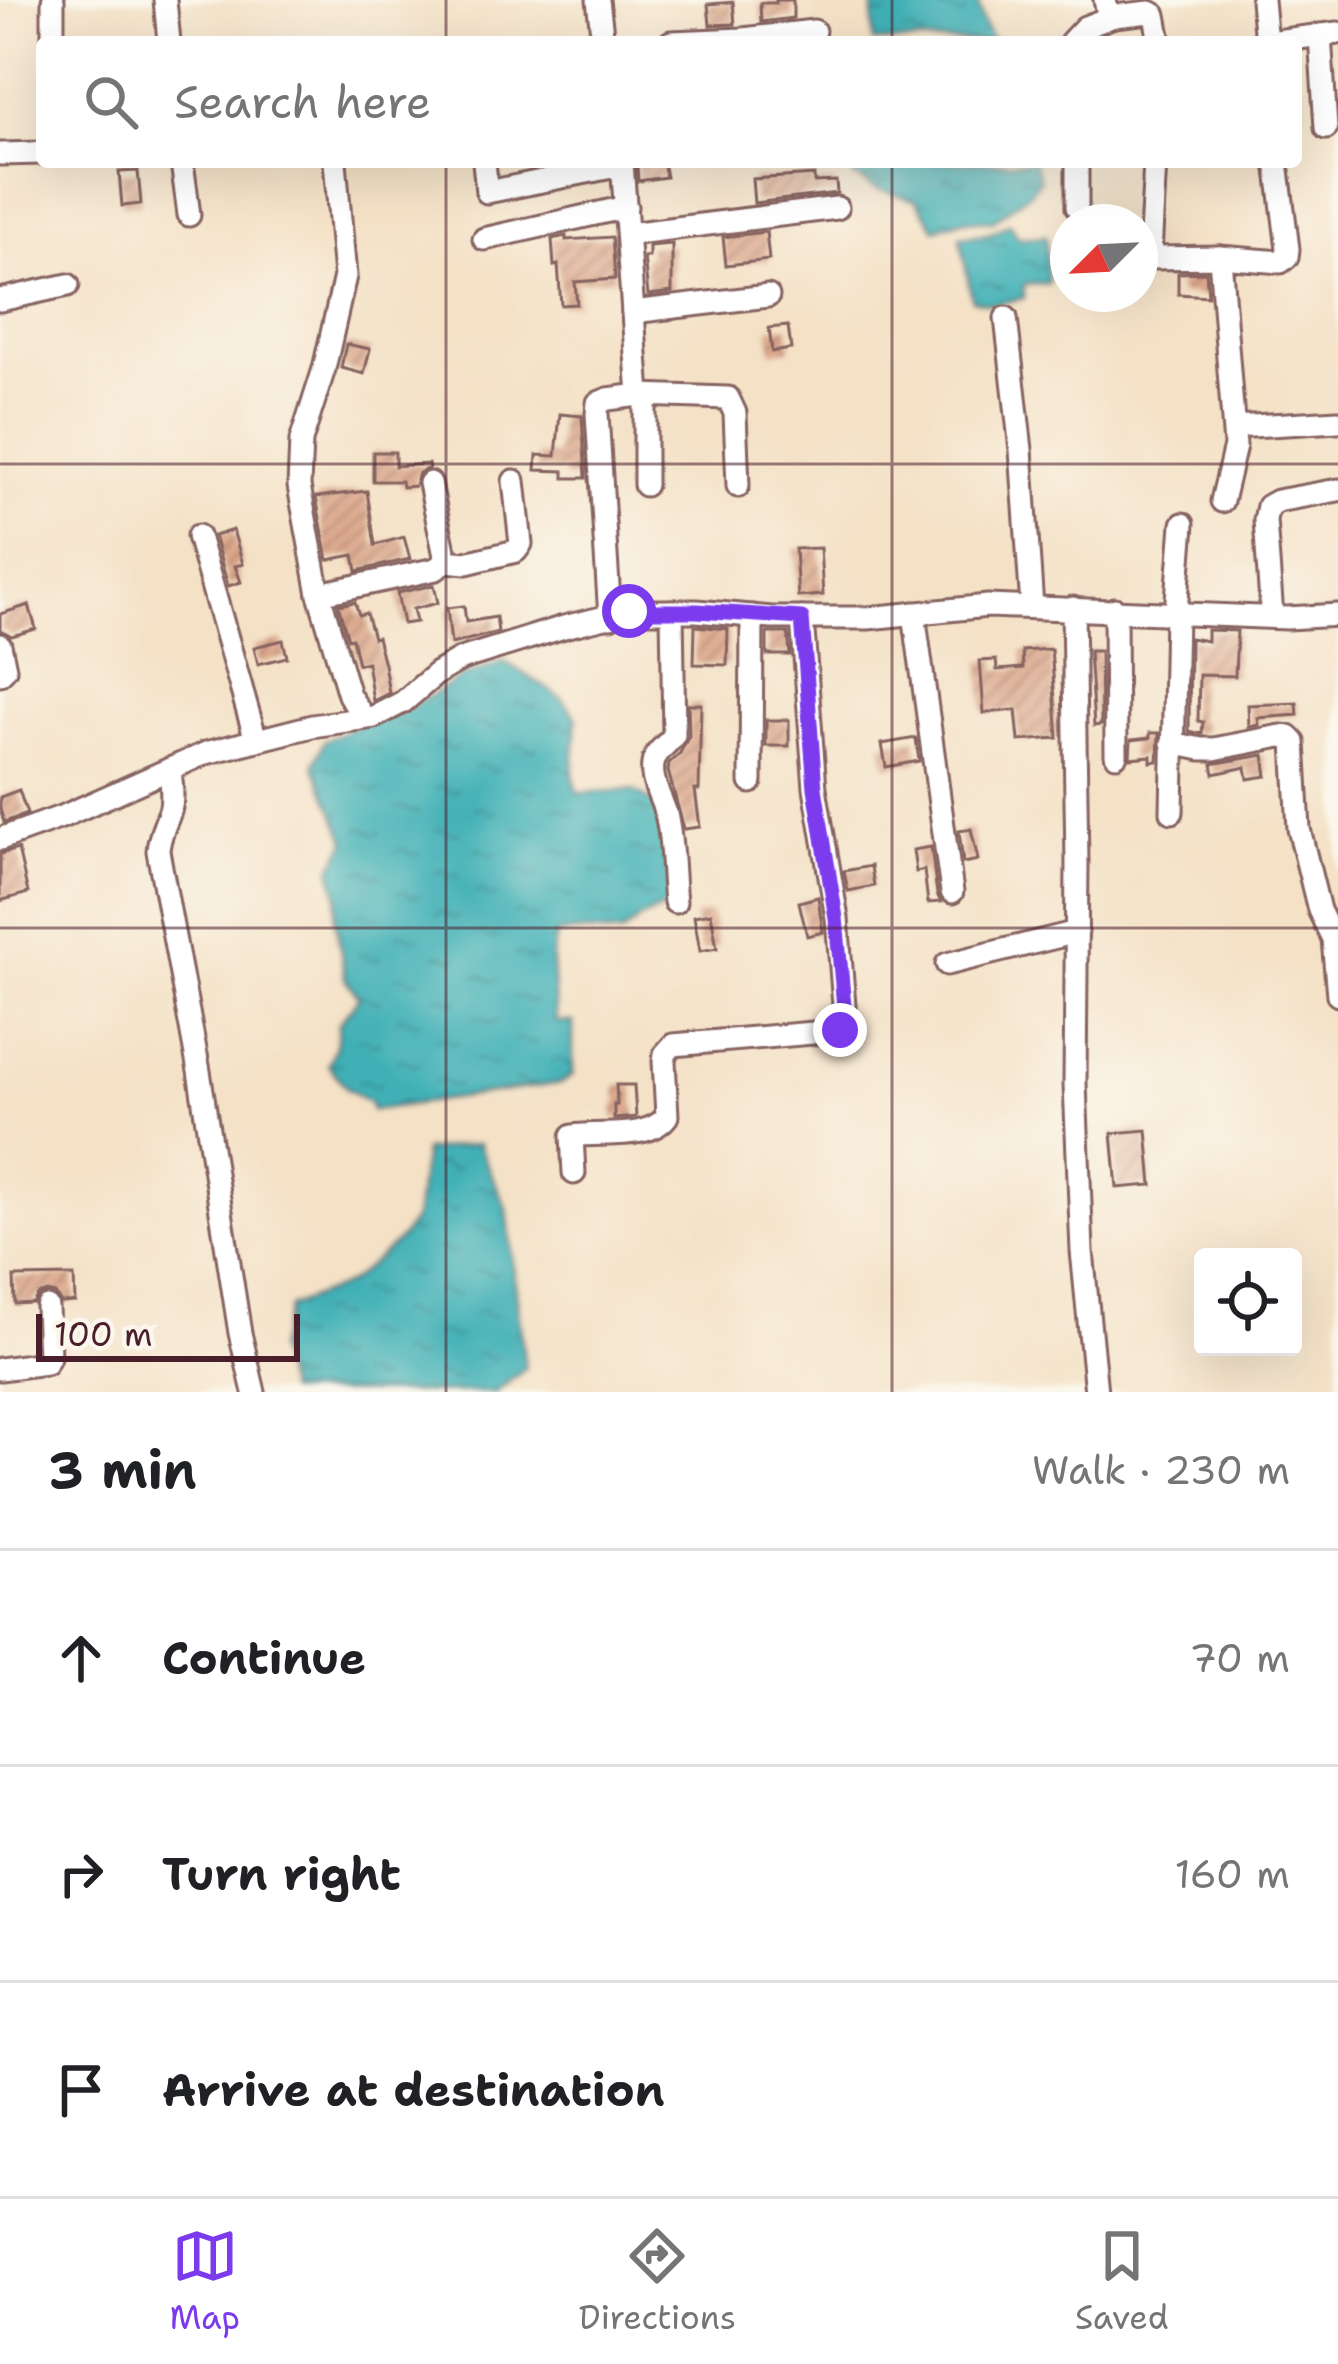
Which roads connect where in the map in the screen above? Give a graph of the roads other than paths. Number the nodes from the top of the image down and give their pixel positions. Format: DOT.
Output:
graph roads {
  1 [pos="53,0"];
  2 [pos="165,0"];
  3 [pos="598,0"];
  4 [pos="1262,0"];
  5 [pos="1110,8"];
  6 [pos="814,32"];
  7 [pos="1329,34"];
  8 [pos="52,36"];
  9 [pos="168,36"];
  10 [pos="602,36"];
  11 [pos="773,36"];
  12 [pos="1077,36"];
  13 [pos="1159,36"];
  14 [pos="1266,36"];
  15 [pos="1326,128"];
  16 [pos="36,153"];
  17 [pos="0,154"];
  18 [pos="183,168"];
  19 [pos="335,168"];
  20 [pos="485,168"];
  21 [pos="599,168"];
  22 [pos="622,168"];
  23 [pos="1077,168"];
  24 [pos="1154,168"];
  25 [pos="1278,168"];
  26 [pos="1077,204"];
  27 [pos="626,207"];
  28 [pos="837,208"];
  29 [pos="189,215"];
  30 [pos="628,234"];
  31 [pos="484,239"];
  32 [pos="1220,257"];
  33 [pos="68,285"];
  34 [pos="768,296"];
  35 [pos="0,300"];
  36 [pos="634,312"];
  37 [pos="1006,318"];
  38 [pos="642,394"];
  39 [pos="1338,421"];
  40 [pos="1234,427"];
  41 [pos="514,482"];
  42 [pos="430,483"];
  43 [pos="645,485"];
  44 [pos="738,486"];
  45 [pos="1338,490"];
  46 [pos="1222,501"];
  47 [pos="1184,524"];
  48 [pos="198,536"];
  49 [pos="446,561"];
  50 [pos="319,594"];
  51 [pos="1031,608"];
  52 [pos="1073,608"];
  53 [pos="1114,609"];
  54 [pos="673,611"];
  55 [pos="1176,612"];
  56 [pos="914,614"];
  57 [pos="1338,615"];
  58 [pos="752,616"];
  59 [pos="610,617"];
  60 [pos="1272,617"];
  61 [pos="802,618"];
  62 [pos="0,645"];
  63 [pos="0,674"];
  64 [pos="364,718"];
  65 [pos="256,740"];
  66 [pos="1172,743"];
  67 [pos="1116,755"];
  68 [pos="170,769"];
  69 [pos="751,782"];
  70 [pos="1172,812"];
  71 [pos="0,838"];
  72 [pos="952,892"];
  73 [pos="675,902"];
  74 [pos="1077,932"];
  75 [pos="947,964"];
  76 [pos="1338,995"];
  77 [pos="574,1173"];
  78 [pos="47,1307"];
  79 [pos="0,1369"];
  80 [pos="254,1392"];
  81 [pos="1096,1392"];
  1 -- 8 [label="street"];
  2 -- 9 [label="street"];
  3 -- 10 [label="street"];
  4 -- 14 [label="street"];
  5 -- 12 [label="street"];
  5 -- 13 [label="street"];
  6 -- 11 [label="street"];
  7 -- 15 [label="street"];
  16 -- 17 [label="street"];
  18 -- 29 [label="street"];
  19 -- 50 [label="street"];
  20 -- 21 [label="street"];
  22 -- 27 [label="street"];
  23 -- 26 [label="street"];
  24 -- 32 [label="street"];
  25 -- 32 [label="street"];
  27 -- 30 [label="street"];
  27 -- 31 [label="street"];
  28 -- 30 [label="street"];
  30 -- 36 [label="street"];
  32 -- 40 [label="street"];
  33 -- 35 [label="street"];
  34 -- 36 [label="street"];
  36 -- 38 [label="street"];
  37 -- 51 [label="street"];
  38 -- 43 [label="street"];
  38 -- 44 [label="street"];
  38 -- 59 [label="street"];
  39 -- 40 [label="street"];
  40 -- 46 [label="street"];
  41 -- 49 [label="street"];
  42 -- 49 [label="street"];
  45 -- 60 [label="street"];
  47 -- 55 [label="street"];
  48 -- 65 [label="street"];
  49 -- 50 [label="street"];
  50 -- 64 [label="street"];
  51 -- 52 [label="street"];
  51 -- 56 [label="street"];
  52 -- 53 [label="street"];
  52 -- 74 [label="street"];
  53 -- 55 [label="street"];
  53 -- 67 [label="street"];
  54 -- 58 [label="street"];
  54 -- 59 [label="street"];
  54 -- 73 [label="street"];
  55 -- 60 [label="street"];
  55 -- 66 [label="street"];
  56 -- 61 [label="street"];
  56 -- 72 [label="street"];
  57 -- 60 [label="street"];
  58 -- 61 [label="street"];
  58 -- 69 [label="street"];
  59 -- 64 [label="street"];
  61 -- 77 [label="street"];
  62 -- 63 [label="street"];
  64 -- 65 [label="street"];
  65 -- 68 [label="street"];
  66 -- 70 [label="street"];
  66 -- 76 [label="street"];
  68 -- 71 [label="street"];
  68 -- 80 [label="street"];
  74 -- 75 [label="street"];
  74 -- 81 [label="street"];
  78 -- 79 [label="street"];
}
